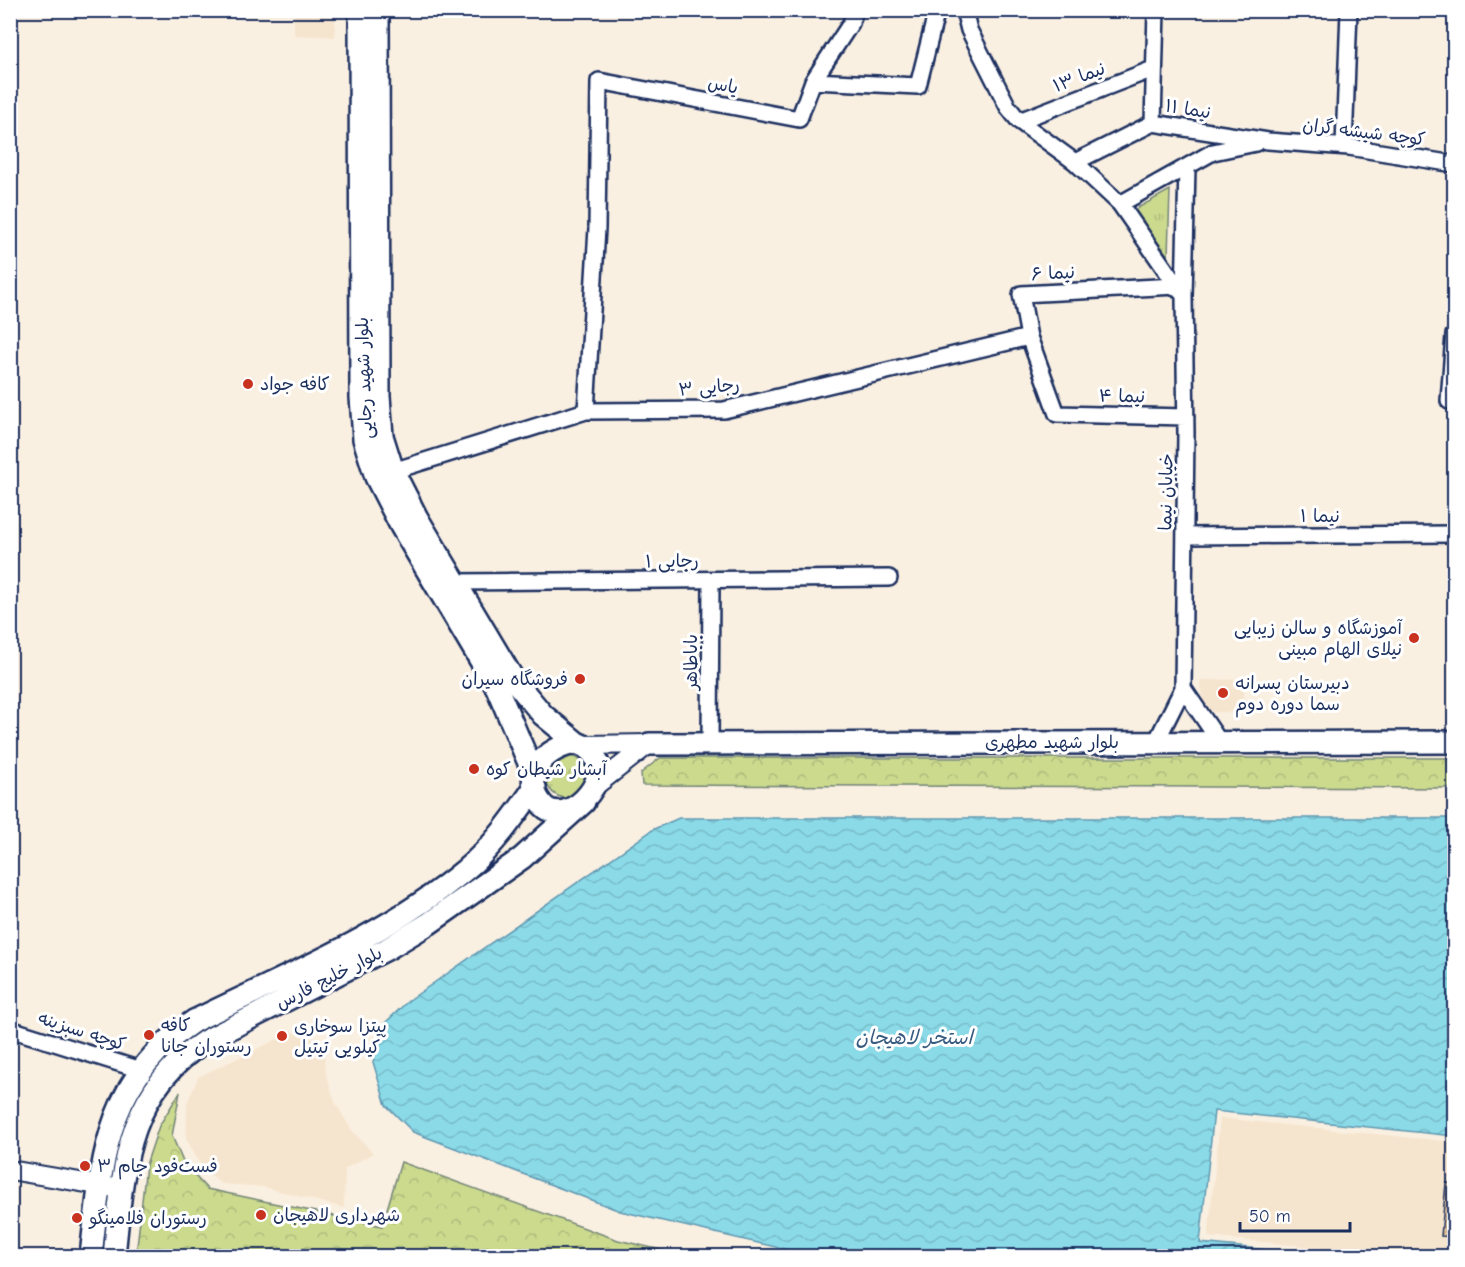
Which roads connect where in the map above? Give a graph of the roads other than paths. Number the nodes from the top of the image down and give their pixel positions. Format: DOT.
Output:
graph roads {
  1 [pos="360,10"];
  2 [pos="378,10"];
  3 [pos="855,10"];
  4 [pos="937,10"];
  5 [pos="964,10"];
  6 [pos="1156,10"];
  7 [pos="1349,10"];
  8 [pos="1154,69"];
  9 [pos="813,81"];
  10 [pos="1019,121"];
  11 [pos="1153,123"];
  12 [pos="1268,141"];
  13 [pos="1344,146"];
  14 [pos="1075,162"];
  15 [pos="1455,164"];
  16 [pos="1187,166"];
  17 [pos="1120,204"];
  18 [pos="370,265"];
  19 [pos="1181,292"];
  20 [pos="1455,335"];
  21 [pos="1029,336"];
  22 [pos="1449,401"];
  23 [pos="586,411"];
  24 [pos="1057,414"];
  25 [pos="1186,417"];
  26 [pos="393,471"];
  27 [pos="1455,534"];
  28 [pos="1185,536"];
  29 [pos="889,578"];
  30 [pos="711,580"];
  31 [pos="455,582"];
  32 [pos="1183,688"];
  33 [pos="1219,741"];
  34 [pos="1156,742"];
  35 [pos="1455,742"];
  36 [pos="580,744"];
  37 [pos="649,744"];
  38 [pos="710,744"];
  39 [pos="535,782"];
  40 [pos="590,794"];
  41 [pos="10,1029"];
  42 [pos="141,1070"];
  43 [pos="10,1170"];
  44 [pos="99,1186"];
  45 [pos="121,1189"];
  46 [pos="91,1257"];
  47 [pos="114,1257"];
  1 -- 18 [label="main road, بلوار شهید رجایی"];
  2 -- 18 [label="main road, بلوار شهید رجایی"];
  3 -- 9 [label="street"];
  4 -- 9 [label="street"];
  5 -- 10 [label="street"];
  6 -- 8 [label="street"];
  7 -- 13 [label="street"];
  8 -- 10 [label="street, نیما ۱۳"];
  8 -- 11 [label="street"];
  9 -- 23 [label="street, یاس"];
  10 -- 14 [label="street"];
  11 -- 12 [label="street, نیما ۱۱"];
  11 -- 14 [label="street, نیما ۱۱"];
  12 -- 13 [label="street, کوچه شیشه گران"];
  12 -- 16 [label="street"];
  13 -- 15 [label="street, کوچه شیشه گران"];
  14 -- 17 [label="street"];
  16 -- 17 [label="street"];
  16 -- 19 [label="street, خیابان نیما"];
  17 -- 19 [label="street"];
  18 -- 26 [label="main road, بلوار شهید رجایی"];
  18 -- 39 [label="main road, بلوار شهید رجایی"];
  19 -- 21 [label="street, نیما ۶"];
  19 -- 25 [label="street, خیابان نیما"];
  20 -- 22 [label="street"];
  21 -- 23 [label="street, رجایی ۳"];
  21 -- 24 [label="street, نیما ۶"];
  23 -- 26 [label="street, رجایی ۳"];
  24 -- 25 [label="street, نیما ۴"];
  25 -- 28 [label="street, خیابان نیما"];
  26 -- 31 [label="main road, بلوار شهید رجایی"];
  27 -- 28 [label="street, نیما ۱"];
  28 -- 32 [label="street, خیابان نیما"];
  29 -- 30 [label="street, رجایی ۱"];
  30 -- 31 [label="street, رجایی ۱"];
  30 -- 38 [label="street, باباطاهر"];
  31 -- 36 [label="main road, بلوار شهید رجایی"];
  32 -- 33 [label="street"];
  32 -- 34 [label="street, خیابان نیما"];
  33 -- 34 [label="main road, بلوار شهید مطهری"];
  33 -- 35 [label="main road, بلوار شهید مطهری"];
  34 -- 38 [label="main road, بلوار شهید مطهری"];
  36 -- 37 [label="street"];
  36 -- 39 [label="main road"];
  36 -- 40 [label="main road"];
  37 -- 38 [label="main road, بلوار شهید مطهری"];
  37 -- 40 [label="street"];
  39 -- 40 [label="main road"];
  39 -- 42 [label="main road, بلوار خلیج فارس"];
  40 -- 45 [label="main road, بلوار خلیج فارس"];
  41 -- 42 [label="street, کوچه سبزینه"];
  42 -- 44 [label="main road, بلوار خلیج فارس"];
  43 -- 44 [label="street"];
  44 -- 45 [label="street"];
  44 -- 46 [label="main road, بلوار خلیج فارس"];
  45 -- 47 [label="main road, بلوار خلیج فارس"];
}
